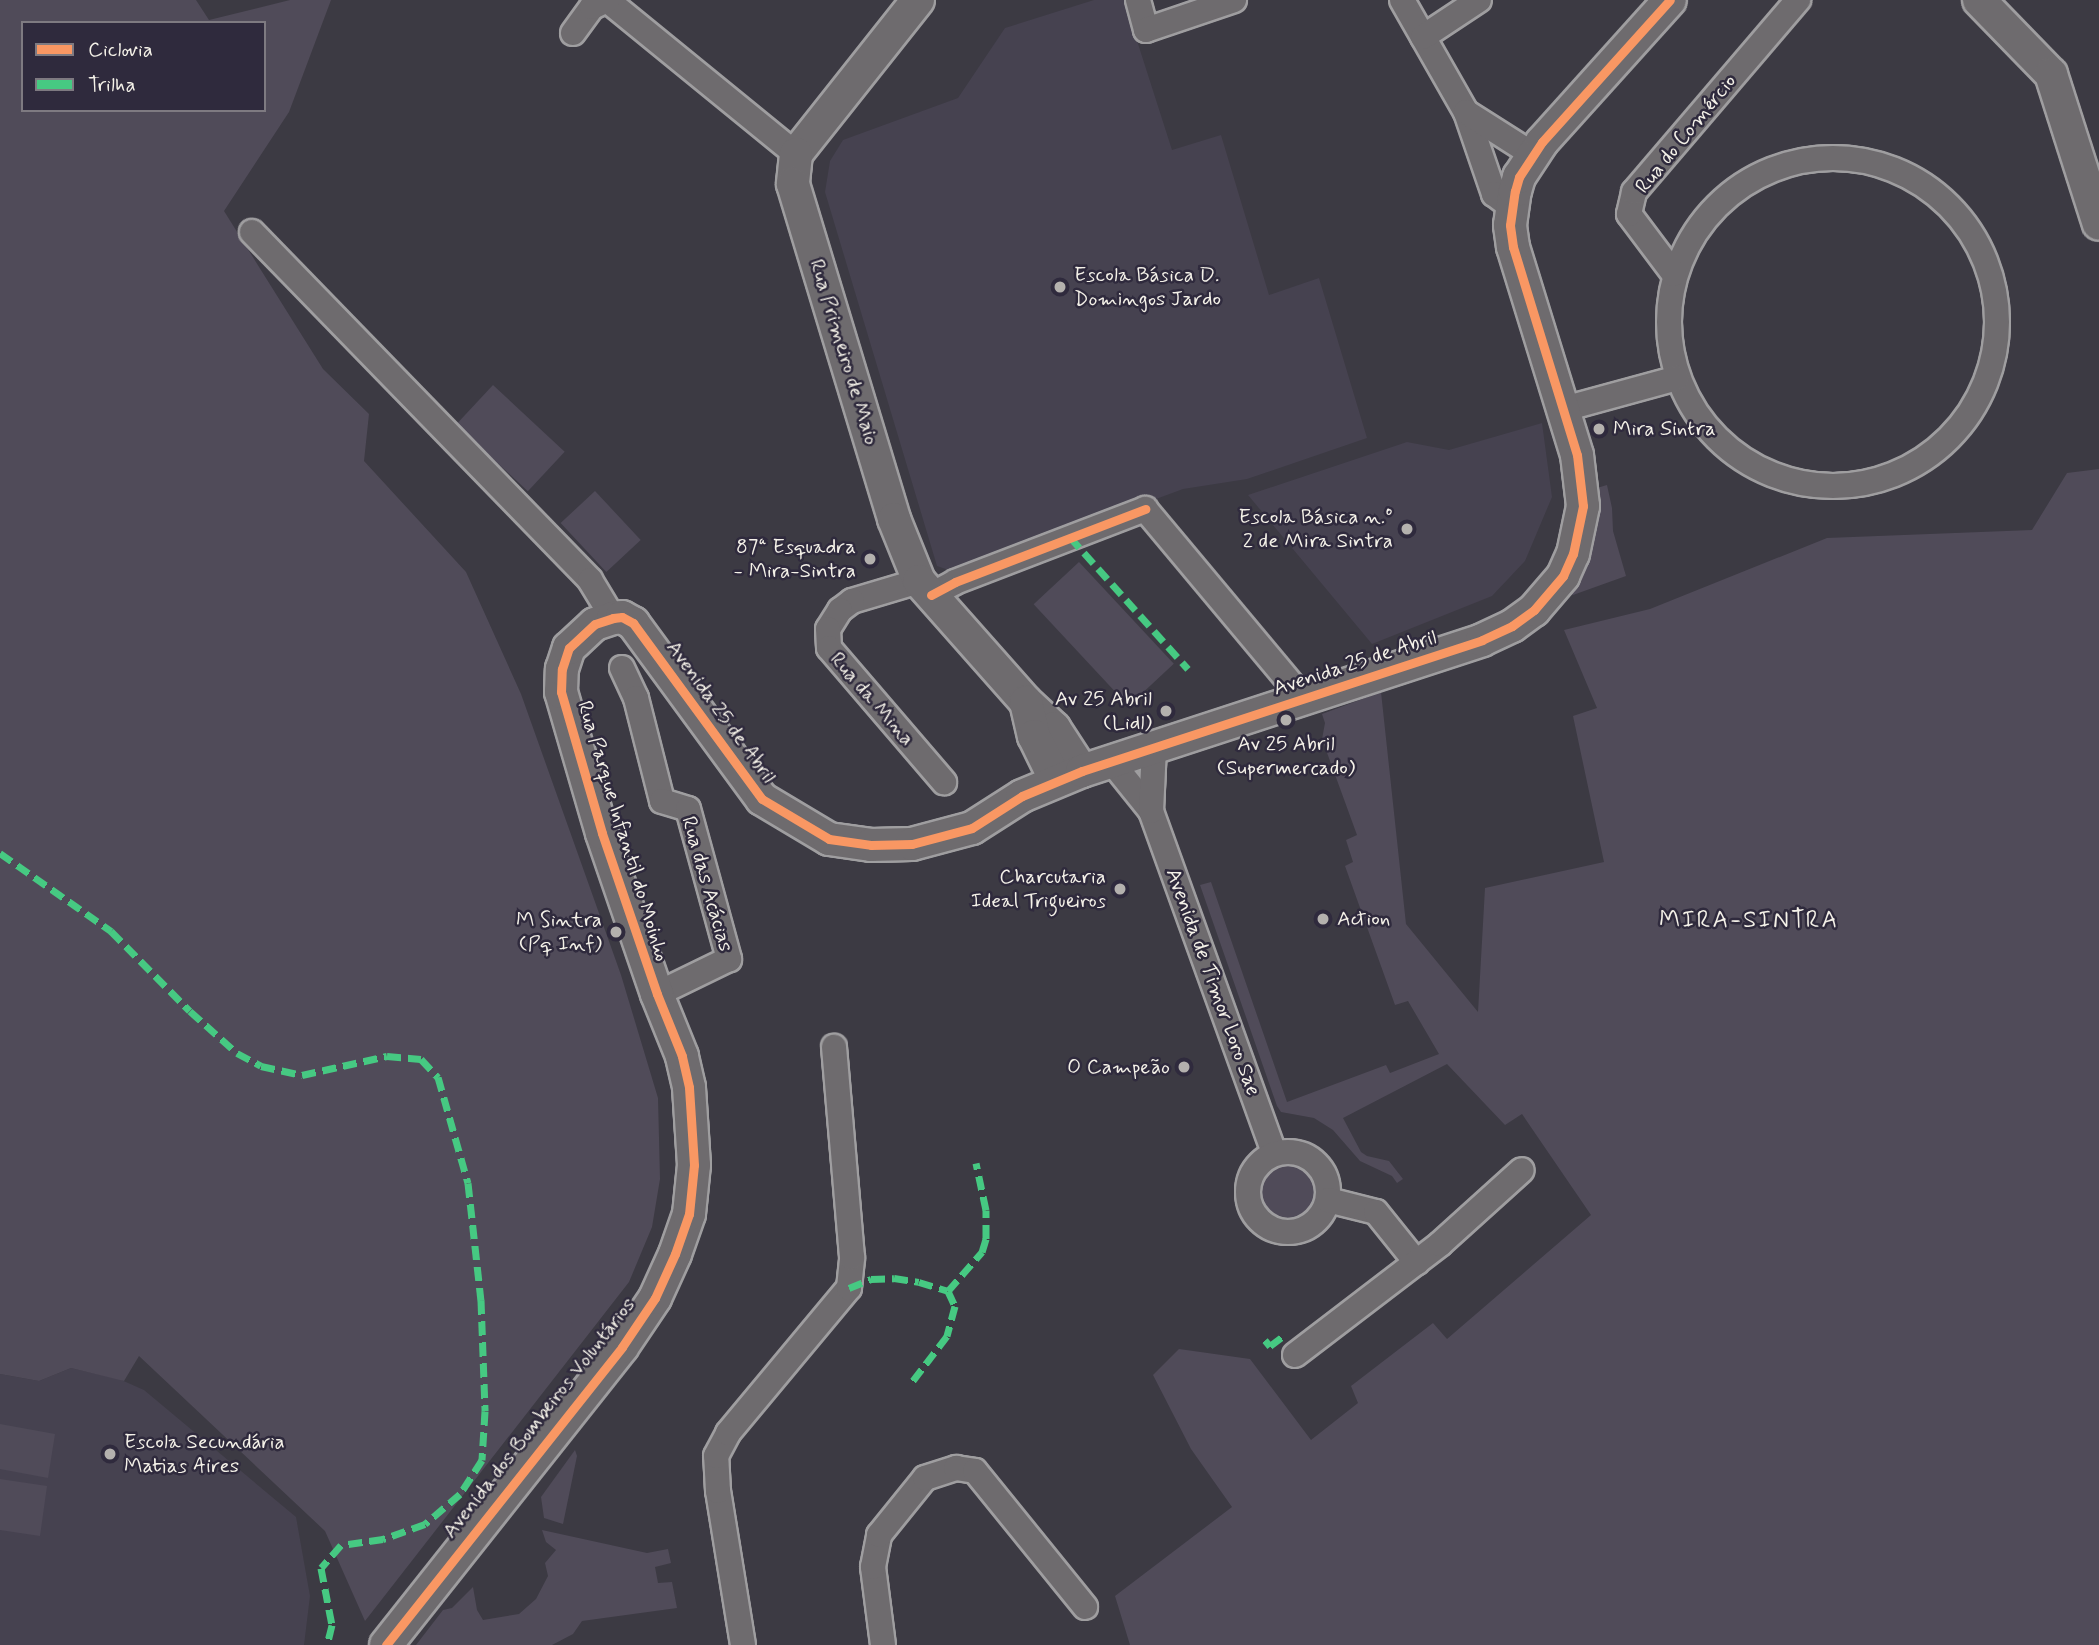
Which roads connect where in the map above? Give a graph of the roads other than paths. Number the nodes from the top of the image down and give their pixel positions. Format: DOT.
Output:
graph roads {
  1 [pos="607,0"];
  2 [pos="918,0"];
  3 [pos="1138,0"];
  4 [pos="1234,0"];
  5 [pos="1402,0"];
  6 [pos="1479,0"];
  7 [pos="1670,0"];
  8 [pos="1798,0"];
  9 [pos="1979,0"];
  10 [pos="573,33"];
  11 [pos="1423,37"];
  12 [pos="1466,112"];
  13 [pos="796,154"];
  14 [pos="1532,154"];
  15 [pos="1511,207"];
  16 [pos="2099,224"];
  17 [pos="252,232"];
  18 [pos="1674,274"];
  19 [pos="1677,378"];
  20 [pos="1564,409"];
  21 [pos="925,588"];
  22 [pos="612,618"];
  23 [pos="622,668"];
  24 [pos="1303,698"];
  25 [pos="1025,701"];
  26 [pos="1034,736"];
  27 [pos="1154,747"];
  28 [pos="1083,771"];
  29 [pos="944,782"];
  30 [pos="1022,796"];
  31 [pos="1151,811"];
  32 [pos="657,994"];
  33 [pos="834,1047"];
  34 [pos="1275,1153"];
  35 [pos="1522,1170"];
  36 [pos="1328,1200"];
  37 [pos="1417,1263"];
  38 [pos="1295,1355"];
  39 [pos="1084,1607"];
  40 [pos="386,1645"];
  41 [pos="743,1645"];
  42 [pos="883,1645"];
  1 -- 10 [label="street"];
  1 -- 13 [label="street"];
  2 -- 13 [label="street"];
  3 -- 4 [label="street"];
  5 -- 11 [label="street"];
  6 -- 11 [label="street"];
  7 -- 14 [label="street, Avenida 25 de Abril"];
  8 -- 18 [label="street, Rua do Comércio"];
  9 -- 16 [label="street"];
  11 -- 12 [label="street"];
  12 -- 14 [label="street"];
  12 -- 15 [label="street"];
  13 -- 21 [label="street, Rua Primeiro de Maio"];
  14 -- 15 [label="street, Avenida 25 de Abril"];
  15 -- 20 [label="street, Avenida 25 de Abril"];
  17 -- 22 [label="street"];
  18 -- 19 [label="street"];
  18 -- 19 [label="street"];
  19 -- 20 [label="street"];
  20 -- 24 [label="street, Avenida 25 de Abril"];
  21 -- 24 [label="street, Rua da Mina"];
  21 -- 25 [label="street, Rua Primeiro de Maio"];
  21 -- 29 [label="street, Rua da Mina"];
  22 -- 30 [label="street, Avenida 25 de Abril"];
  22 -- 32 [label="street, Rua Parque Infantil do Moinho"];
  23 -- 32 [label="street, Rua das Acácias"];
  24 -- 27 [label="street, Avenida 25 de Abril"];
  25 -- 26 [label="street, Rua Primeiro de Maio"];
  25 -- 28 [label="street, Rua Primeiro de Maio"];
  26 -- 28 [label="street, Rua Primeiro de Maio"];
  26 -- 30 [label="street"];
  27 -- 28 [label="street, Avenida 25 de Abril"];
  27 -- 31 [label="street, Avenida de Timor Loro Sae"];
  28 -- 30 [label="street, Avenida 25 de Abril"];
  28 -- 31 [label="street, Avenida de Timor Loro Sae"];
  31 -- 34 [label="street, Avenida de Timor Loro Sae"];
  32 -- 40 [label="street, Avenida dos Bombeiros Voluntários"];
  33 -- 41 [label="street"];
  34 -- 36 [label="street"];
  34 -- 36 [label="street"];
  35 -- 37 [label="street"];
  36 -- 37 [label="street"];
  37 -- 38 [label="street"];
  39 -- 42 [label="street"];
}
